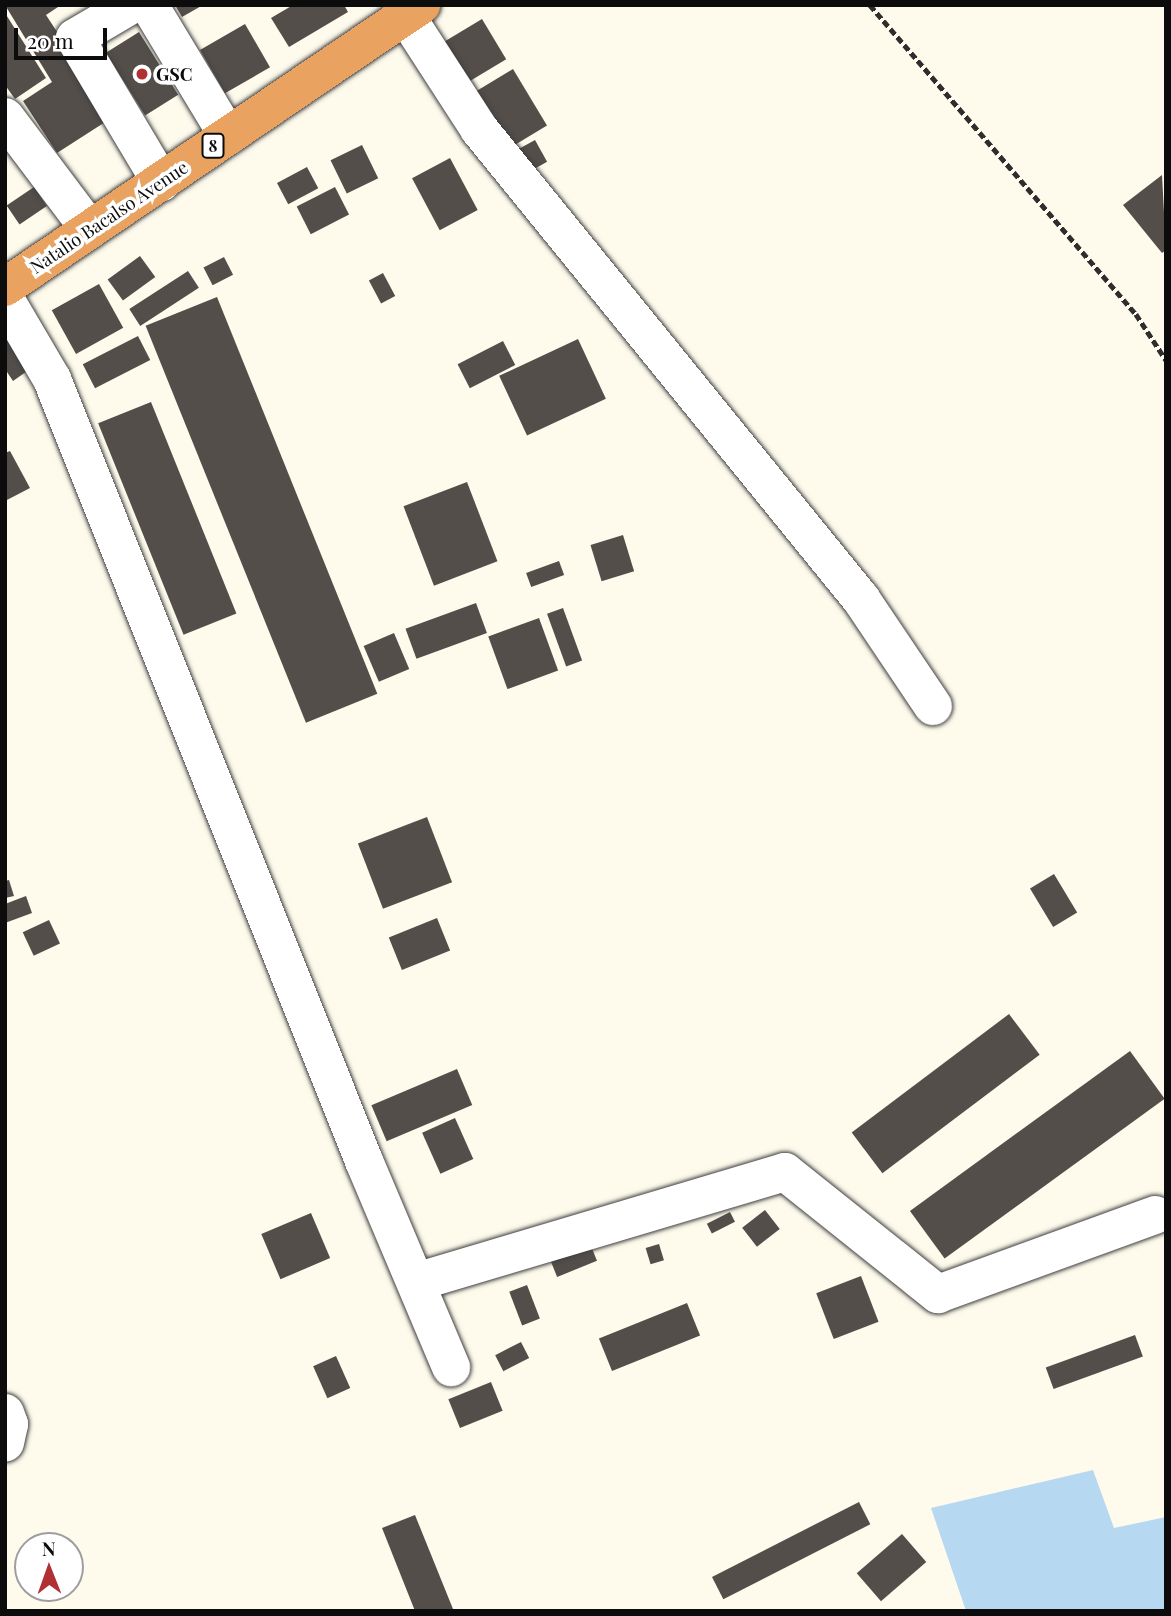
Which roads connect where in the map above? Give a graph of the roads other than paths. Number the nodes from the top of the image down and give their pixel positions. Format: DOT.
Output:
graph roads {
  1 [pos="131,5"];
  2 [pos="149,5"];
  3 [pos="414,10"];
  4 [pos="5,117"];
  5 [pos="228,136"];
  6 [pos="161,181"];
  7 [pos="90,230"];
  8 [pos="5,286"];
  9 [pos="5,299"];
  10 [pos="933,706"];
  11 [pos="1155,1215"];
  12 [pos="416,1282"];
  13 [pos="451,1367"];
  14 [pos="5,1412"];
  15 [pos="5,1443"];
  1 -- 6 [label="lane"];
  2 -- 5 [label="lane"];
  3 -- 5 [label="highway, Natalio Bacalso Avenue / 8"];
  3 -- 10 [label="lane"];
  4 -- 7 [label="lane"];
  5 -- 6 [label="highway, Natalio Bacalso Avenue / 8"];
  6 -- 7 [label="highway, Natalio Bacalso Avenue / 8"];
  7 -- 8 [label="highway, Natalio Bacalso Avenue / 8"];
  9 -- 12 [label="lane"];
  11 -- 12 [label="lane"];
  12 -- 13 [label="lane"];
  14 -- 15 [label="lane"];
}
